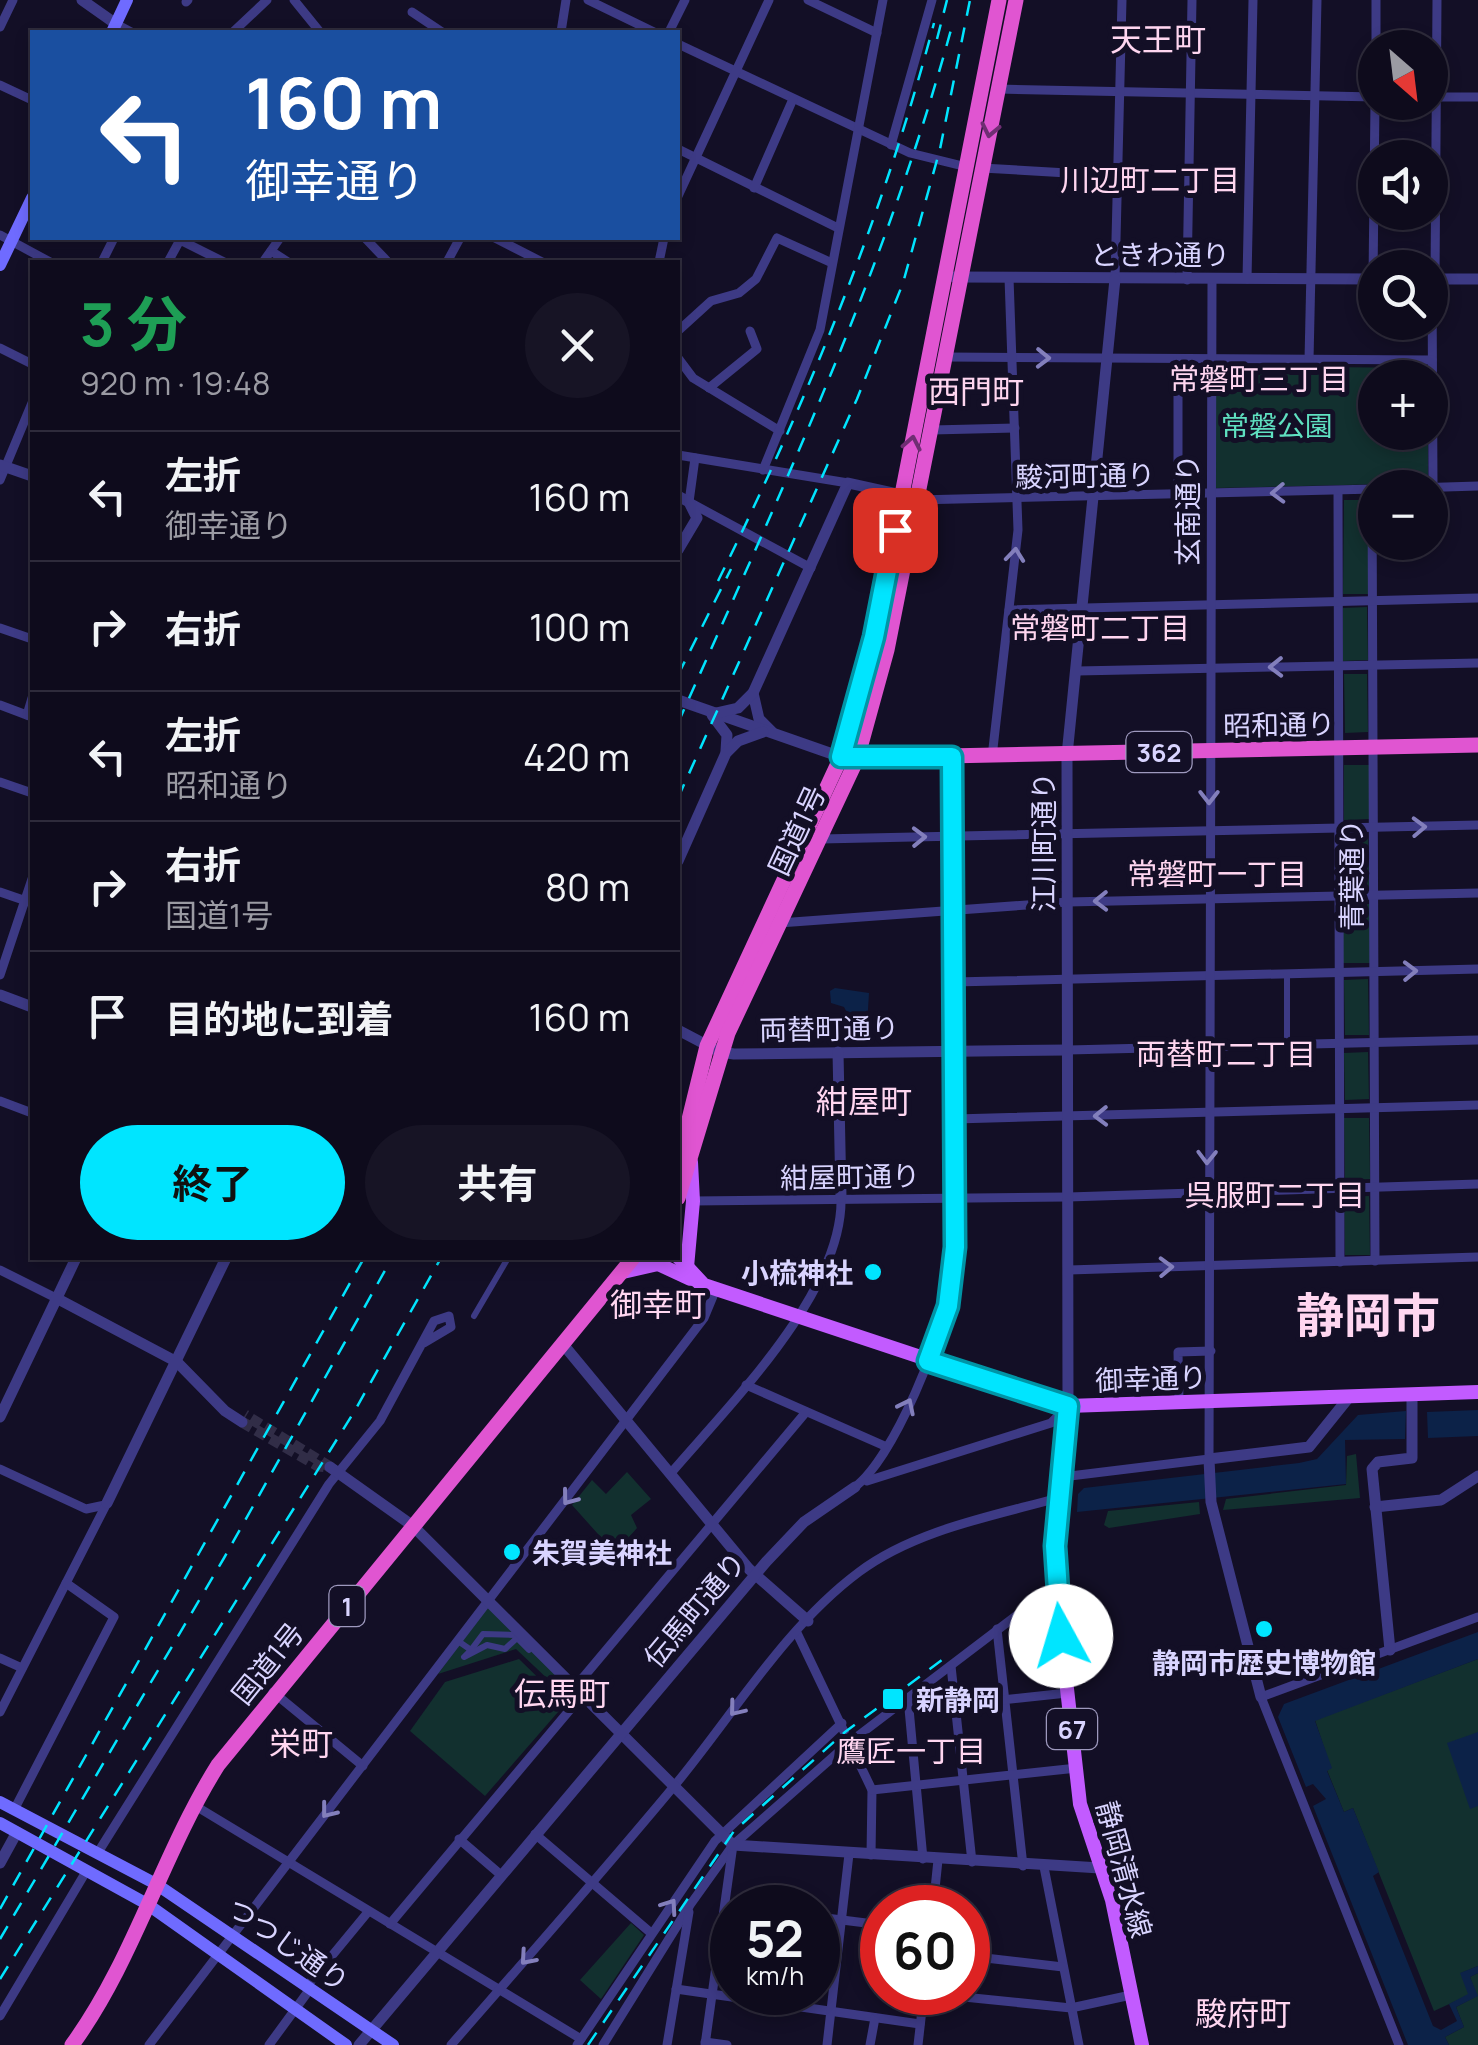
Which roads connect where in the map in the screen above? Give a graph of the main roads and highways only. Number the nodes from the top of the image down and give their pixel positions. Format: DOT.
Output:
graph roads {
  1 [pos="127,0"];
  2 [pos="999,0"];
  3 [pos="1016,0"];
  4 [pos="114,28"];
  5 [pos="974,168"];
  6 [pos="30,201"];
  7 [pos="5,239"];
  8 [pos="0,265"];
  9 [pos="953,277"];
  10 [pos="909,497"];
  11 [pos="1478,745"];
  12 [pos="849,758"];
  13 [pos="713,1049"];
  14 [pos="684,1162"];
  15 [pos="685,1200"];
  16 [pos="632,1260"];
  17 [pos="682,1262"];
  18 [pos="623,1272"];
  19 [pos="710,1287"];
  20 [pos="1478,1392"];
  21 [pos="1068,1406"];
  22 [pos="0,1802"];
  23 [pos="0,1823"];
  24 [pos="156,1884"];
  25 [pos="147,1904"];
  26 [pos="73,2045"];
  27 [pos="346,2045"];
  28 [pos="393,2045"];
  29 [pos="1142,2045"];
  1 -- 4 [label="main road"];
  2 -- 5 [label="highway, 国道1号"];
  3 -- 5 [label="highway, 国道1号, one-way"];
  5 -- 9 [label="highway, 国道1号"];
  6 -- 7 [label="main road"];
  7 -- 8 [label="main road"];
  10 -- 9 [label="highway, 国道1号, one-way"];
  9 -- 10 [label="highway, 国道1号"];
  10 -- 12 [label="highway, 国道1号"];
  11 -- 12 [label="highway, 昭和通り / 362"];
  12 -- 13 [label="highway, 国道1号"];
  12 -- 13 [label="highway, 国道1号"];
  13 -- 14 [label="highway, 国道1号"];
  14 -- 15 [label="highway, 国道1号"];
  15 -- 17 [label="main road"];
  16 -- 18 [label="highway, 国道1号 / 1"];
  17 -- 19 [label="main road, 御幸通り"];
  18 -- 19 [label="main road"];
  18 -- 24 [label="highway, 国道1号 / 1"];
  19 -- 21 [label="main road, 御幸通り"];
  20 -- 21 [label="main road, 御幸通り"];
  21 -- 29 [label="main road, 静岡清水線 / 67"];
  22 -- 24 [label="main road, つつじ通り"];
  23 -- 25 [label="main road, つつじ通り"];
  24 -- 25 [label="highway, 国道1号 / 1"];
  24 -- 28 [label="main road, つつじ通り"];
  25 -- 26 [label="highway, 国道1号 / 1"];
  25 -- 27 [label="main road, つつじ通り"];
}
